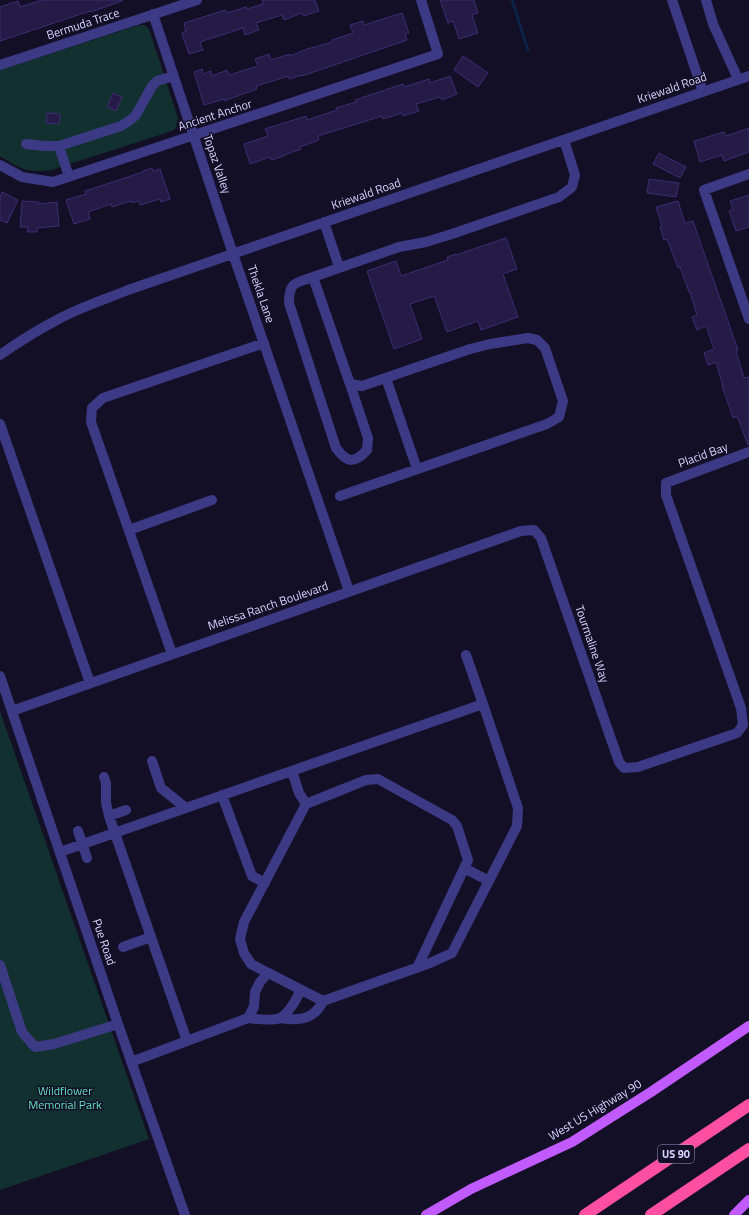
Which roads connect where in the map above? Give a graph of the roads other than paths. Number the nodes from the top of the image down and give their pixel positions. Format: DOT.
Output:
graph roads {
  1 [pos="196,0"];
  2 [pos="421,0"];
  3 [pos="672,0"];
  4 [pos="706,0"];
  5 [pos="153,14"];
  6 [pos="0,65"];
  7 [pos="173,76"];
  8 [pos="749,76"];
  9 [pos="738,79"];
  10 [pos="703,92"];
  11 [pos="193,136"];
  12 [pos="564,140"];
  13 [pos="26,144"];
  14 [pos="59,146"];
  15 [pos="0,165"];
  16 [pos="749,174"];
  17 [pos="69,177"];
  18 [pos="324,222"];
  19 [pos="234,254"];
  20 [pos="339,267"];
  21 [pos="312,277"];
  22 [pos="748,315"];
  23 [pos="264,344"];
  24 [pos="0,355"];
  25 [pos="386,378"];
  26 [pos="350,384"];
  27 [pos="0,424"];
  28 [pos="749,452"];
  29 [pos="417,469"];
  30 [pos="340,496"];
  31 [pos="212,500"];
  32 [pos="129,530"];
  33 [pos="534,530"];
  34 [pos="349,591"];
  35 [pos="172,654"];
  36 [pos="466,655"];
  37 [pos="0,676"];
  38 [pos="90,683"];
  39 [pos="483,704"];
  40 [pos="12,711"];
  41 [pos="152,761"];
  42 [pos="624,768"];
  43 [pos="292,771"];
  44 [pos="104,776"];
  45 [pos="222,795"];
  46 [pos="306,804"];
  47 [pos="186,808"];
  48 [pos="126,810"];
  49 [pos="109,816"];
  50 [pos="78,831"];
  51 [pos="115,833"];
  52 [pos="82,844"];
  53 [pos="60,852"];
  54 [pos="87,858"];
  55 [pos="464,868"];
  56 [pos="489,881"];
  57 [pos="265,883"];
  58 [pos="151,937"];
  59 [pos="123,947"];
  60 [pos="0,965"];
  61 [pos="417,968"];
  62 [pos="268,973"];
  63 [pos="301,990"];
  64 [pos="323,1001"];
  65 [pos="248,1018"];
  66 [pos="280,1018"];
  67 [pos="118,1024"];
  68 [pos="749,1026"];
  69 [pos="187,1041"];
  70 [pos="131,1062"];
  71 [pos="749,1105"];
  72 [pos="749,1149"];
  73 [pos="749,1200"];
  74 [pos="602,1203"];
  75 [pos="654,1213"];
  76 [pos="185,1215"];
  77 [pos="426,1215"];
  78 [pos="578,1215"];
  79 [pos="585,1215"];
  80 [pos="734,1215"];
  1 -- 5 [label="street, Bermuda Trace"];
  2 -- 11 [label="street, Ancient Anchor"];
  3 -- 10 [label="street"];
  4 -- 9 [label="street"];
  5 -- 6 [label="street, Bermuda Trace"];
  5 -- 7 [label="street, Topaz Valley"];
  7 -- 11 [label="street, Topaz Valley"];
  7 -- 14 [label="street"];
  8 -- 9 [label="street, Kriewald Road"];
  9 -- 10 [label="street, Kriewald Road"];
  10 -- 12 [label="street, Kriewald Road"];
  11 -- 17 [label="street, Ancient Anchor"];
  11 -- 19 [label="street, Topaz Valley"];
  12 -- 18 [label="street, Kriewald Road"];
  12 -- 20 [label="street"];
  13 -- 14 [label="street"];
  14 -- 17 [label="street"];
  15 -- 17 [label="street, Ancient Anchor"];
  16 -- 22 [label="street"];
  18 -- 19 [label="street, Kriewald Road"];
  18 -- 20 [label="street"];
  19 -- 23 [label="street, Thekla Lane"];
  19 -- 24 [label="street, Kriewald Road"];
  20 -- 21 [label="street"];
  21 -- 26 [label="street"];
  21 -- 26 [label="street"];
  23 -- 32 [label="street"];
  23 -- 34 [label="street, Thekla Lane"];
  25 -- 26 [label="street"];
  25 -- 29 [label="street"];
  25 -- 29 [label="street"];
  27 -- 38 [label="street"];
  28 -- 42 [label="street, Placid Bay"];
  29 -- 30 [label="street"];
  31 -- 32 [label="street"];
  32 -- 35 [label="street"];
  33 -- 34 [label="street, Melissa Ranch Boulevard"];
  33 -- 42 [label="street, Tourmaline Way"];
  34 -- 35 [label="street, Melissa Ranch Boulevard"];
  35 -- 38 [label="street, Melissa Ranch Boulevard"];
  36 -- 39 [label="street"];
  37 -- 40 [label="street, Pue Road"];
  38 -- 40 [label="street, Melissa Ranch Boulevard"];
  39 -- 43 [label="street"];
  39 -- 56 [label="street"];
  40 -- 53 [label="street, Pue Road"];
  41 -- 47 [label="street"];
  43 -- 45 [label="street"];
  43 -- 46 [label="street"];
  44 -- 49 [label="street"];
  45 -- 47 [label="street"];
  45 -- 57 [label="street"];
  46 -- 55 [label="street"];
  46 -- 57 [label="street"];
  47 -- 51 [label="street"];
  48 -- 49 [label="street"];
  49 -- 51 [label="street"];
  50 -- 52 [label="street"];
  51 -- 52 [label="street"];
  51 -- 58 [label="street"];
  52 -- 53 [label="street"];
  52 -- 54 [label="street"];
  53 -- 67 [label="street, Pue Road"];
  55 -- 56 [label="street"];
  55 -- 61 [label="street"];
  56 -- 61 [label="street"];
  57 -- 62 [label="street"];
  58 -- 59 [label="street"];
  58 -- 69 [label="street"];
  60 -- 67 [label="street"];
  61 -- 64 [label="street"];
  62 -- 63 [label="street"];
  62 -- 65 [label="street"];
  63 -- 64 [label="street"];
  63 -- 66 [label="street"];
  64 -- 66 [label="street"];
  65 -- 66 [label="street"];
  65 -- 69 [label="street"];
  67 -- 70 [label="street, Pue Road"];
  68 -- 77 [label="main road, West US Highway 90"];
  69 -- 70 [label="street"];
  70 -- 76 [label="street, Pue Road"];
  71 -- 74 [label="highway, US 90"];
  72 -- 75 [label="highway"];
  73 -- 80 [label="main road"];
  74 -- 78 [label="highway"];
  74 -- 79 [label="highway, US 90"];
}
